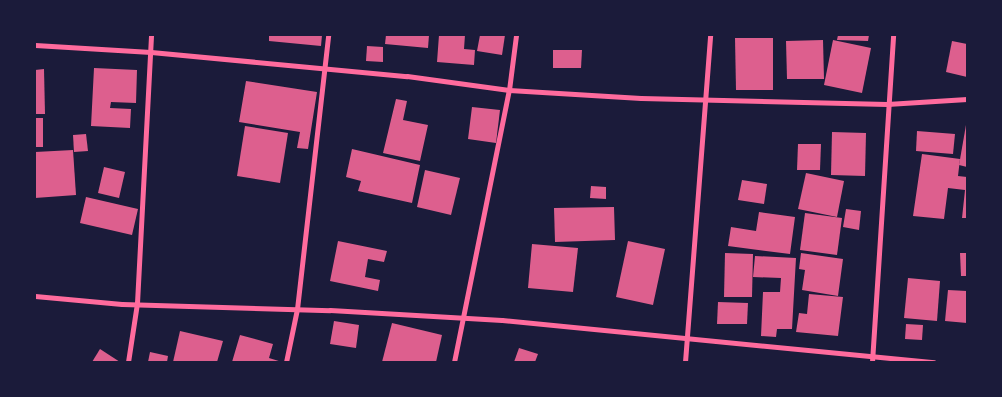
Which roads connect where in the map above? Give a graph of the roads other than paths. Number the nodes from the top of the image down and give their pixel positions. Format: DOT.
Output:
graph roads {
  1 [pos="151,35"];
  2 [pos="328,35"];
  3 [pos="516,35"];
  4 [pos="710,35"];
  5 [pos="893,35"];
  6 [pos="35,45"];
  7 [pos="151,52"];
  8 [pos="326,69"];
  9 [pos="509,90"];
  10 [pos="967,99"];
  11 [pos="705,100"];
  12 [pos="888,104"];
  13 [pos="35,296"];
  14 [pos="138,303"];
  15 [pos="298,309"];
  16 [pos="464,318"];
  17 [pos="687,338"];
  18 [pos="873,359"];
  19 [pos="128,362"];
  20 [pos="286,362"];
  21 [pos="454,362"];
  22 [pos="686,362"];
  23 [pos="934,362"];
  1 -- 7 [label="street"];
  2 -- 8 [label="street"];
  3 -- 9 [label="street"];
  4 -- 11 [label="street"];
  5 -- 12 [label="street"];
  6 -- 7 [label="street"];
  7 -- 8 [label="street"];
  7 -- 14 [label="street"];
  8 -- 9 [label="street"];
  8 -- 15 [label="street"];
  9 -- 11 [label="street"];
  9 -- 16 [label="street"];
  10 -- 12 [label="street"];
  11 -- 12 [label="street"];
  11 -- 17 [label="street"];
  12 -- 18 [label="street"];
  13 -- 14 [label="street"];
  14 -- 15 [label="street"];
  14 -- 19 [label="street"];
  15 -- 16 [label="street"];
  15 -- 20 [label="street"];
  16 -- 17 [label="street"];
  16 -- 21 [label="street"];
  17 -- 18 [label="street"];
  17 -- 22 [label="street"];
  18 -- 23 [label="street"];
}
